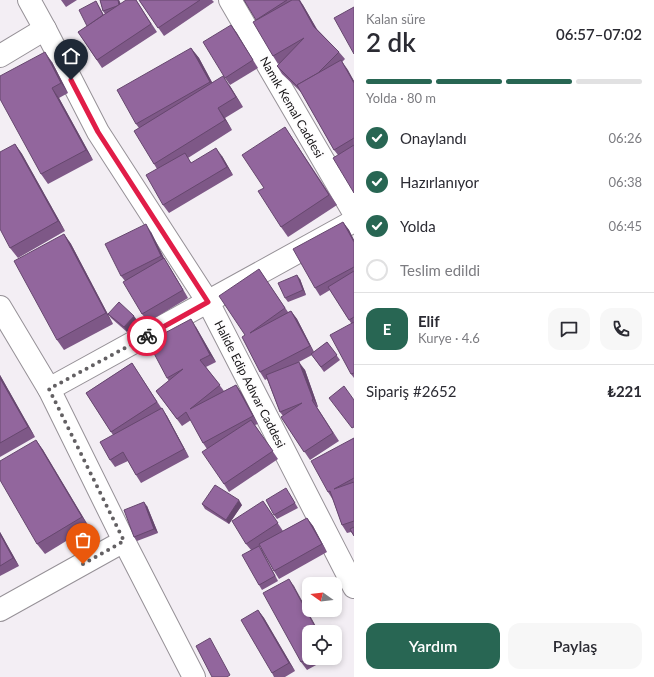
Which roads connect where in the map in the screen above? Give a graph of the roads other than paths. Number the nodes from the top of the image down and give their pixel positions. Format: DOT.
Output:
graph roads {
  1 [pos="29,0"];
  2 [pos="230,0"];
  3 [pos="45,29"];
  4 [pos="0,56"];
  5 [pos="354,213"];
  6 [pos="354,221"];
  7 [pos="208,302"];
  8 [pos="0,307"];
  9 [pos="49,389"];
  10 [pos="124,541"];
  11 [pos="354,587"];
  12 [pos="0,610"];
  13 [pos="194,677"];
  1 -- 3 [label="street, Halide Edip Adıvar Caddesi"];
  2 -- 5 [label="street, Namık Kemal Caddesi"];
  3 -- 4 [label="street"];
  3 -- 7 [label="street, Halide Edip Adıvar Caddesi"];
  6 -- 7 [label="street"];
  7 -- 9 [label="street"];
  7 -- 11 [label="street, Halide Edip Adıvar Caddesi"];
  8 -- 9 [label="street"];
  9 -- 10 [label="street"];
  10 -- 12 [label="street"];
  10 -- 13 [label="street"];
}
